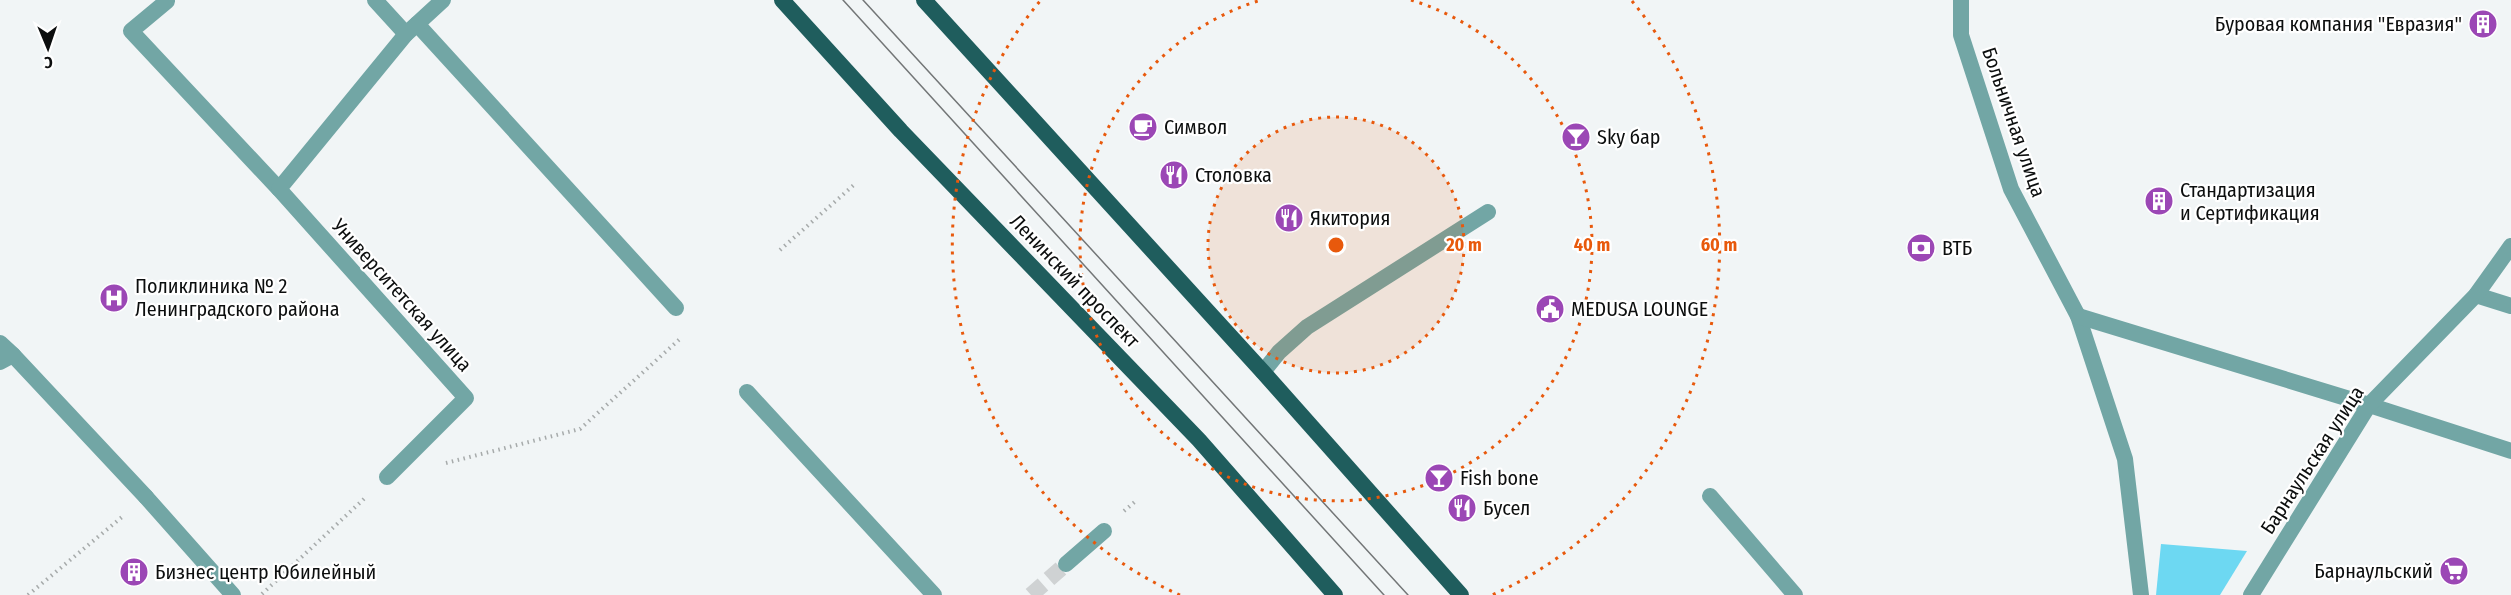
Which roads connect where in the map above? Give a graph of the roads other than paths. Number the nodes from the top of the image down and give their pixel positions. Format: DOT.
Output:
graph roads {
  1 [pos="375,0"];
  2 [pos="443,0"];
  3 [pos="782,0"];
  4 [pos="924,0"];
  5 [pos="1961,0"];
  6 [pos="167,1"];
  7 [pos="411,29"];
  8 [pos="279,189"];
  9 [pos="1488,212"];
  10 [pos="2511,246"];
  11 [pos="2476,295"];
  12 [pos="2511,306"];
  13 [pos="676,308"];
  14 [pos="2078,316"];
  15 [pos="0,344"];
  16 [pos="6,359"];
  17 [pos="1263,372"];
  18 [pos="747,392"];
  19 [pos="2369,405"];
  20 [pos="2511,451"];
  21 [pos="387,477"];
  22 [pos="1710,496"];
  23 [pos="1104,531"];
  24 [pos="1066,564"];
  25 [pos="233,595"];
  26 [pos="934,595"];
  27 [pos="1335,595"];
  28 [pos="1461,595"];
  29 [pos="1795,595"];
  30 [pos="2141,595"];
  31 [pos="2251,595"];
  1 -- 7 [label="street"];
  2 -- 7 [label="street"];
  3 -- 27 [label="main road, Ленинский проспект"];
  4 -- 17 [label="main road"];
  5 -- 14 [label="street, Больничная улица"];
  6 -- 8 [label="street, Университетская улица"];
  7 -- 8 [label="street"];
  7 -- 13 [label="street"];
  8 -- 21 [label="street, Университетская улица"];
  9 -- 17 [label="street"];
  10 -- 11 [label="street, Барнаульская улица"];
  11 -- 12 [label="street"];
  11 -- 19 [label="street, Барнаульская улица"];
  14 -- 19 [label="street"];
  14 -- 30 [label="street, Больничная улица"];
  15 -- 16 [label="street"];
  16 -- 25 [label="street"];
  17 -- 28 [label="main road"];
  18 -- 26 [label="street"];
  19 -- 20 [label="street"];
  19 -- 31 [label="street, Барнаульская улица"];
  22 -- 29 [label="street"];
  23 -- 24 [label="street"];
}
